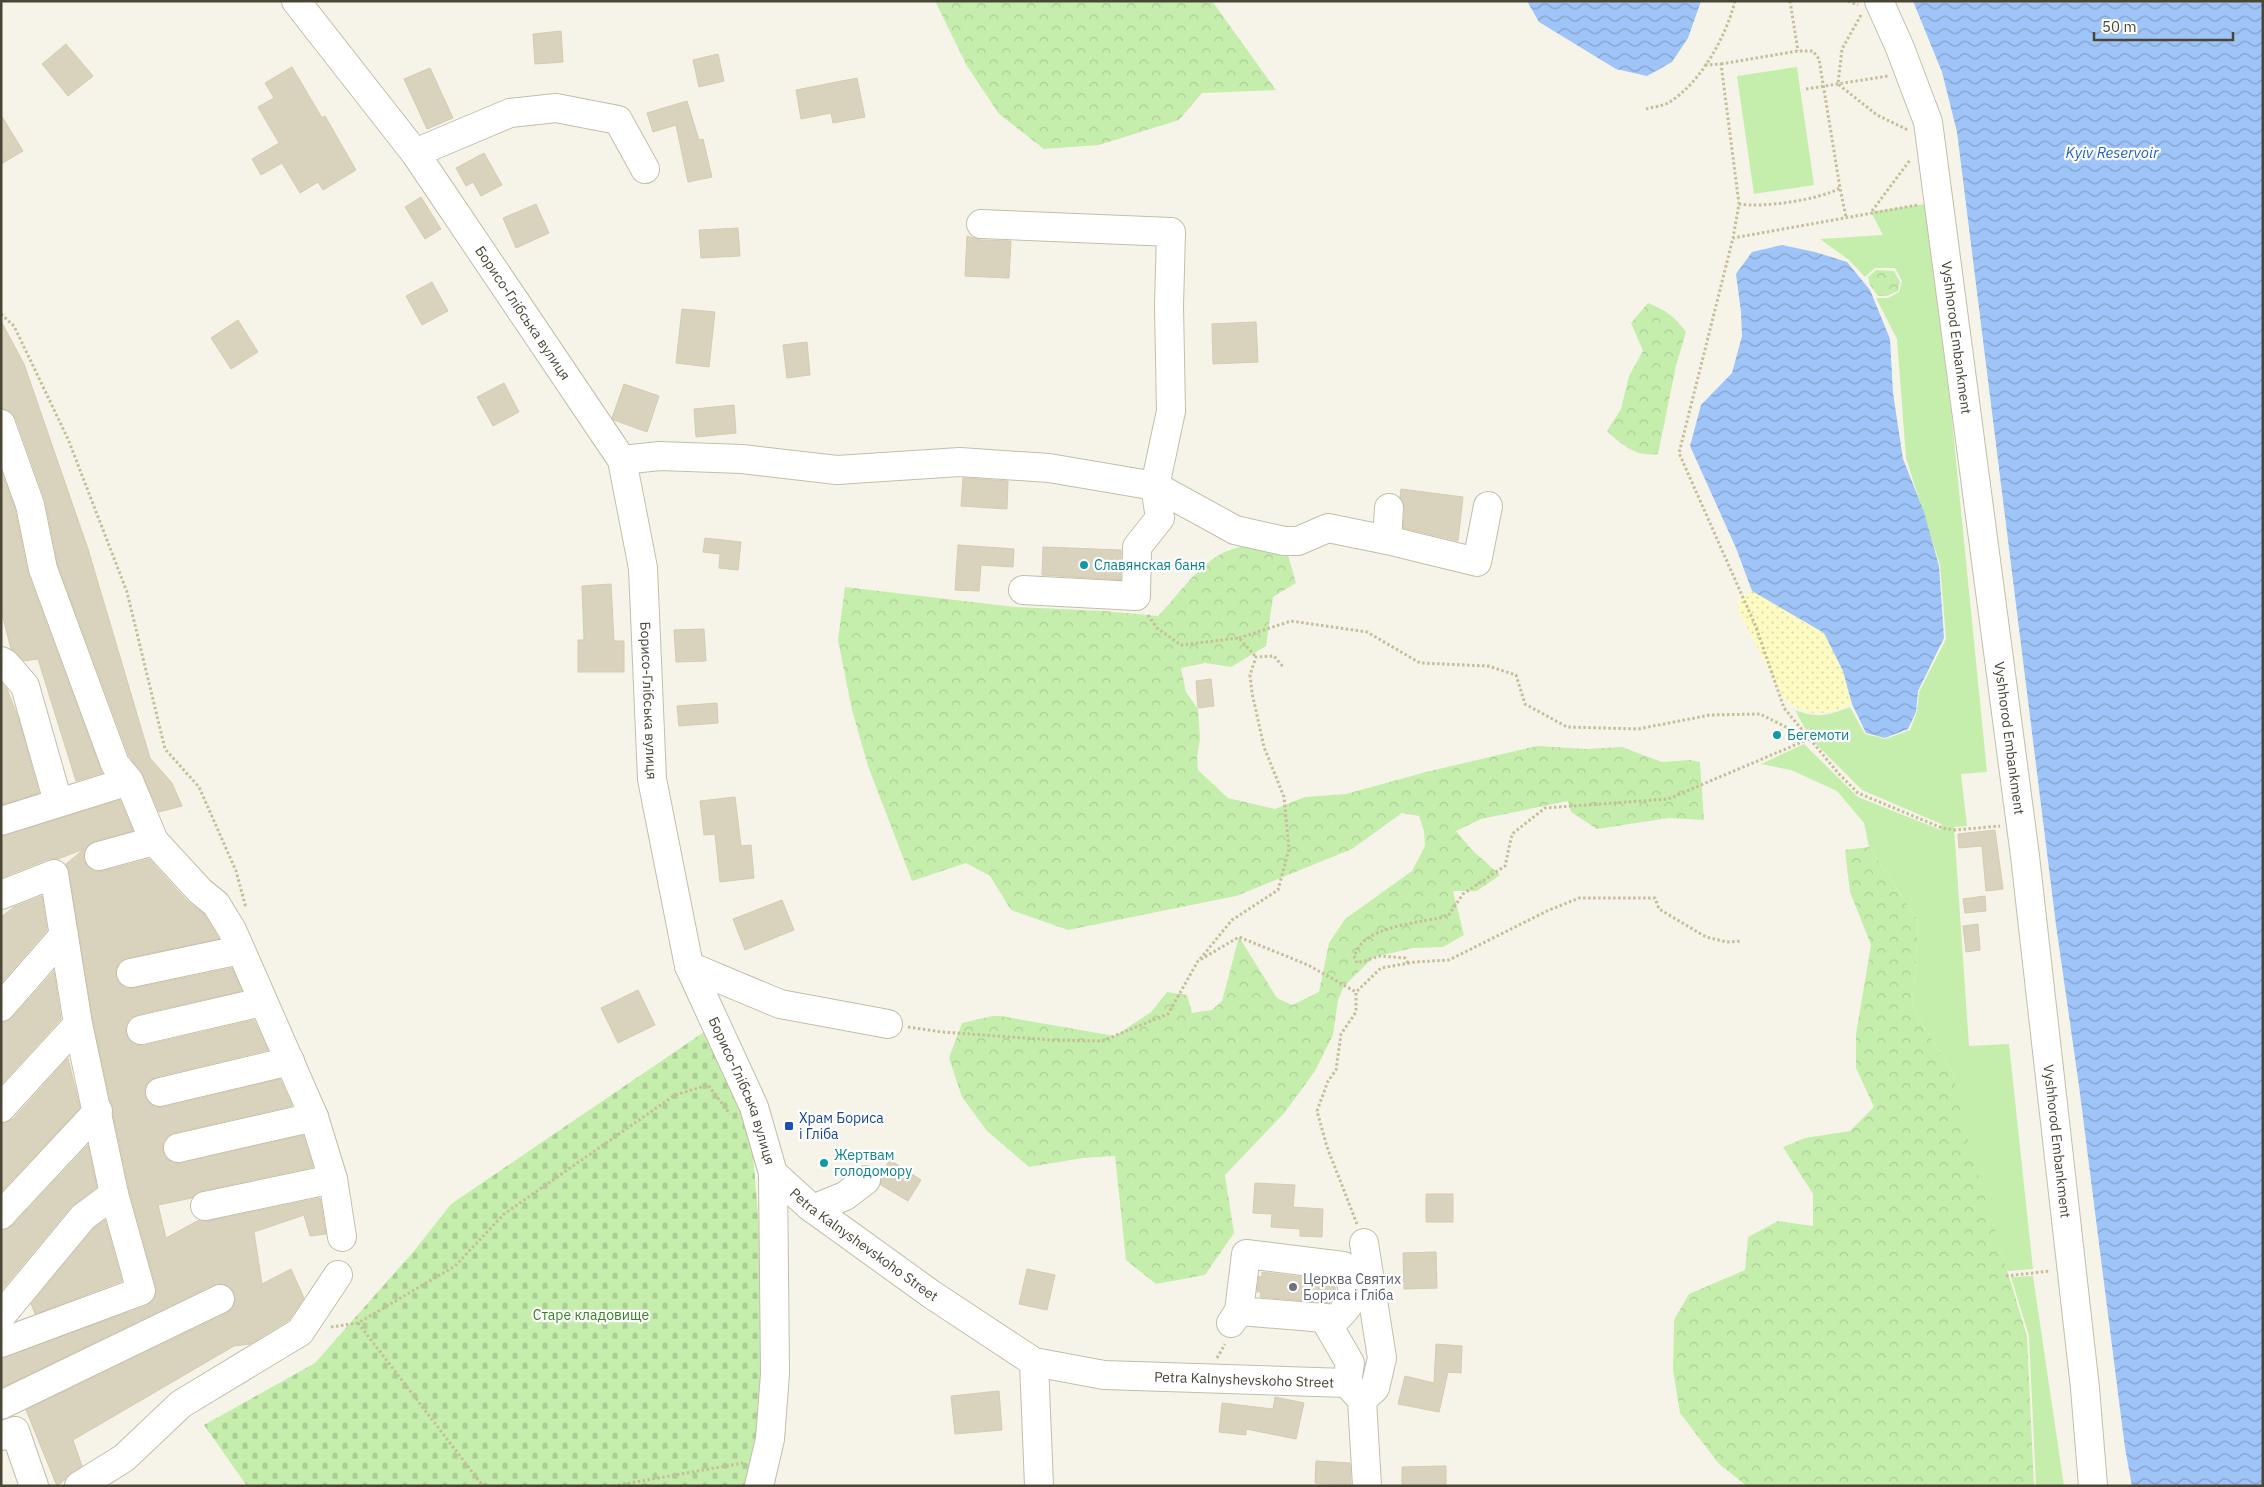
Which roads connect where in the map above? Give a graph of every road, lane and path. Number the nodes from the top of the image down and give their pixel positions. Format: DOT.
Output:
graph roads {
  1 [pos="296,1"];
  2 [pos="1735,1"];
  3 [pos="1790,1"];
  4 [pos="1872,5"];
  5 [pos="1798,51"];
  6 [pos="1721,64"];
  7 [pos="1705,65"];
  8 [pos="1894,75"];
  9 [pos="1838,84"];
  10 [pos="1824,86"];
  11 [pos="1806,89"];
  12 [pos="1646,109"];
  13 [pos="1910,132"];
  14 [pos="415,153"];
  15 [pos="1915,154"];
  16 [pos="645,168"];
  17 [pos="1840,188"];
  18 [pos="1938,194"];
  19 [pos="1739,204"];
  20 [pos="1871,212"];
  21 [pos="1846,217"];
  22 [pos="982,224"];
  23 [pos="1733,238"];
  24 [pos="1,314"];
  25 [pos="1,424"];
  26 [pos="622,460"];
  27 [pos="1155,486"];
  28 [pos="1488,506"];
  29 [pos="1389,508"];
  30 [pos="1386,540"];
  31 [pos="1023,590"];
  32 [pos="1136,596"];
  33 [pos="1238,638"];
  34 [pos="1256,658"];
  35 [pos="1,661"];
  36 [pos="1284,668"];
  37 [pos="1810,739"];
  38 [pos="129,781"];
  39 [pos="58,802"];
  40 [pos="1,821"];
  41 [pos="2021,824"];
  42 [pos="154,841"];
  43 [pos="99,856"];
  44 [pos="1,895"];
  45 [pos="246,909"];
  46 [pos="64,935"];
  47 [pos="1742,941"];
  48 [pos="240,950"];
  49 [pos="1198,961"];
  50 [pos="1408,963"];
  51 [pos="689,966"];
  52 [pos="131,974"];
  53 [pos="1356,992"];
  54 [pos="262,1002"];
  55 [pos="1,1007"];
  56 [pos="78,1024"];
  57 [pos="888,1024"];
  58 [pos="141,1030"];
  59 [pos="290,1061"];
  60 [pos="160,1092"];
  61 [pos="1,1108"];
  62 [pos="98,1111"];
  63 [pos="314,1117"];
  64 [pos="735,1120"];
  65 [pos="178,1148"];
  66 [pos="773,1173"];
  67 [pos="333,1179"];
  68 [pos="866,1180"];
  69 [pos="114,1194"];
  70 [pos="205,1206"];
  71 [pos="813,1209"];
  72 [pos="1,1215"];
  73 [pos="342,1237"];
  74 [pos="1364,1243"];
  75 [pos="2071,1269"];
  76 [pos="338,1275"];
  77 [pos="2006,1276"];
  78 [pos="220,1299"];
  79 [pos="1,1316"];
  80 [pos="1324,1318"];
  81 [pos="358,1323"];
  82 [pos="300,1332"];
  83 [pos="1,1343"];
  84 [pos="1034,1362"];
  85 [pos="1355,1392"];
  86 [pos="1,1405"];
  87 [pos="6,1426"];
  88 [pos="766,1459"];
  89 [pos="34,1486"];
  90 [pos="79,1486"];
  91 [pos="484,1486"];
  92 [pos="613,1486"];
  93 [pos="759,1486"];
  94 [pos="1039,1486"];
  95 [pos="1367,1486"];
  96 [pos="2093,1486"];
  1 -- 14 [label="street, Борисо-Глібська вулиця"];
  2 -- 7 [label="path"];
  3 -- 5 [label="path"];
  4 -- 9 [label="path"];
  4 -- 18 [label="street, Vyshhorod Embankment"];
  5 -- 6 [label="path"];
  5 -- 10 [label="path"];
  6 -- 7 [label="path"];
  6 -- 19 [label="path"];
  7 -- 12 [label="path"];
  8 -- 9 [label="path"];
  9 -- 10 [label="path"];
  9 -- 13 [label="path"];
  10 -- 11 [label="path"];
  10 -- 17 [label="path"];
  14 -- 16 [label="street"];
  14 -- 26 [label="street, Борисо-Глібська вулиця"];
  15 -- 20 [label="path"];
  17 -- 19 [label="path"];
  17 -- 21 [label="path"];
  18 -- 20 [label="path"];
  18 -- 41 [label="street, Vyshhorod Embankment"];
  19 -- 23 [label="path"];
  20 -- 21 [label="path"];
  21 -- 23 [label="path"];
  22 -- 27 [label="street"];
  23 -- 37 [label="path"];
  24 -- 45 [label="path"];
  25 -- 38 [label="street"];
  26 -- 27 [label="street"];
  26 -- 51 [label="street, Борисо-Глібська вулиця"];
  27 -- 30 [label="street"];
  27 -- 32 [label="street"];
  28 -- 30 [label="street"];
  29 -- 30 [label="street"];
  31 -- 32 [label="street"];
  32 -- 33 [label="path"];
  33 -- 34 [label="path"];
  33 -- 37 [label="path"];
  34 -- 36 [label="path"];
  34 -- 49 [label="path"];
  35 -- 39 [label="street"];
  37 -- 41 [label="path"];
  37 -- 50 [label="path"];
  38 -- 39 [label="street"];
  38 -- 42 [label="street"];
  39 -- 40 [label="street"];
  41 -- 75 [label="street, Vyshhorod Embankment"];
  42 -- 43 [label="street"];
  42 -- 48 [label="street"];
  44 -- 46 [label="street"];
  46 -- 55 [label="street"];
  46 -- 56 [label="street"];
  47 -- 50 [label="path"];
  48 -- 52 [label="street"];
  48 -- 54 [label="street"];
  49 -- 53 [label="path"];
  49 -- 57 [label="path"];
  50 -- 53 [label="path"];
  51 -- 57 [label="street"];
  51 -- 66 [label="street, Борисо-Глібська вулиця"];
  53 -- 74 [label="path"];
  54 -- 58 [label="street"];
  54 -- 59 [label="street"];
  56 -- 61 [label="street"];
  56 -- 62 [label="street"];
  59 -- 60 [label="street"];
  59 -- 63 [label="street"];
  62 -- 69 [label="street"];
  62 -- 72 [label="street"];
  63 -- 65 [label="street"];
  63 -- 67 [label="street"];
  64 -- 81 [label="path"];
  66 -- 71 [label="street, Petra Kalnyshevskoho Street"];
  66 -- 88 [label="street, Борисо-Глібська вулиця"];
  67 -- 70 [label="street"];
  67 -- 73 [label="street"];
  68 -- 71 [label="street"];
  69 -- 79 [label="street"];
  69 -- 83 [label="street"];
  71 -- 84 [label="street, Petra Kalnyshevskoho Street"];
  74 -- 85 [label="street"];
  75 -- 77 [label="path"];
  75 -- 96 [label="street, Vyshhorod Embankment"];
  76 -- 82 [label="street"];
  78 -- 86 [label="street"];
  80 -- 80 [label="street"];
  80 -- 85 [label="street"];
  81 -- 82 [label="path"];
  81 -- 91 [label="path"];
  82 -- 90 [label="street"];
  84 -- 85 [label="street, Petra Kalnyshevskoho Street"];
  84 -- 94 [label="street"];
  85 -- 95 [label="street"];
  87 -- 89 [label="street"];
  88 -- 92 [label="path"];
  88 -- 93 [label="street, Борисо-Глібська вулиця"];
}
